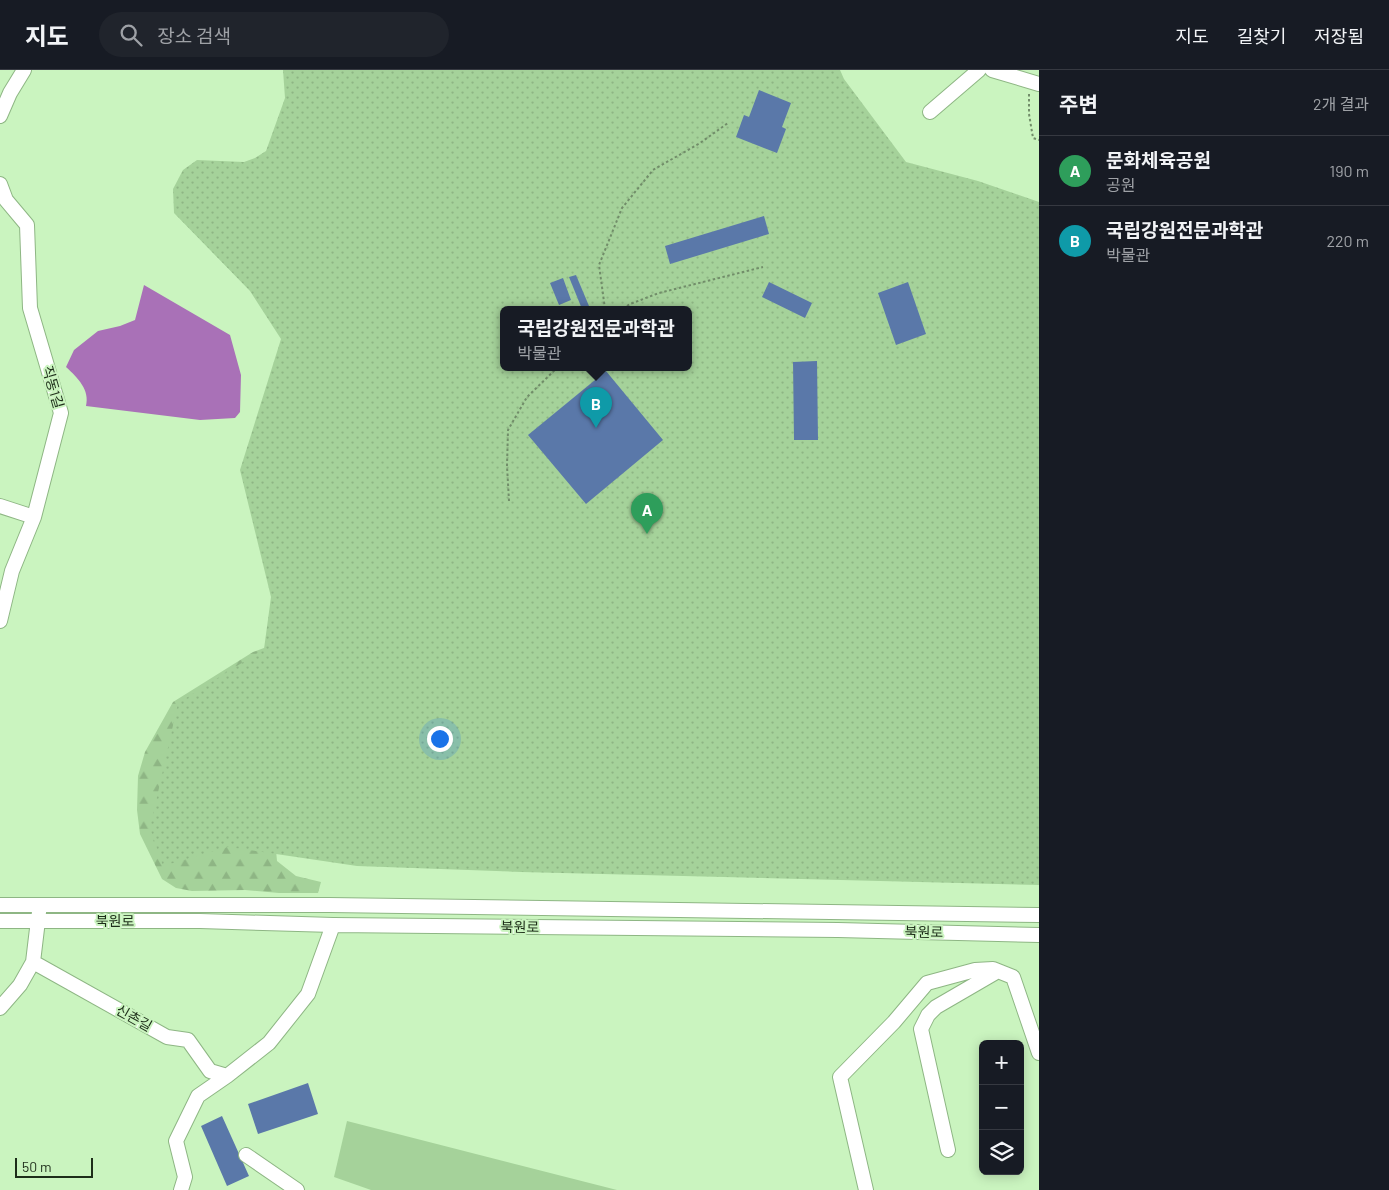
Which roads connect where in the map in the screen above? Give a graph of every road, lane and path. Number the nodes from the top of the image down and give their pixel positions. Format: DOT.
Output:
graph roads {
  1 [pos="24,70"];
  2 [pos="979,70"];
  3 [pos="992,70"];
  4 [pos="1034,83"];
  5 [pos="930,112"];
  6 [pos="0,116"];
  7 [pos="728,123"];
  8 [pos="1039,140"];
  9 [pos="0,184"];
  10 [pos="763,267"];
  11 [pos="605,306"];
  12 [pos="627,306"];
  13 [pos="554,371"];
  14 [pos="508,501"];
  15 [pos="0,506"];
  16 [pos="34,517"];
  17 [pos="0,621"];
  18 [pos="0,905"];
  19 [pos="40,906"];
  20 [pos="1039,915"];
  21 [pos="0,921"];
  22 [pos="39,921"];
  23 [pos="333,925"];
  24 [pos="1039,935"];
  25 [pos="33,962"];
  26 [pos="998,971"];
  27 [pos="0,1008"];
  28 [pos="1039,1053"];
  29 [pos="227,1076"];
  30 [pos="948,1150"];
  31 [pos="246,1155"];
  32 [pos="181,1190"];
  33 [pos="297,1190"];
  34 [pos="866,1190"];
  1 -- 6 [label="street"];
  2 -- 5 [label="street"];
  3 -- 4 [label="street"];
  4 -- 8 [label="path"];
  7 -- 11 [label="path"];
  9 -- 16 [label="street, 직동1길"];
  10 -- 12 [label="path"];
  13 -- 14 [label="path"];
  15 -- 16 [label="street"];
  16 -- 17 [label="street, 직동1길"];
  18 -- 19 [label="street, 북원로"];
  19 -- 20 [label="street, 북원로"];
  19 -- 22 [label="street"];
  21 -- 22 [label="street, 북원로"];
  22 -- 23 [label="street, 북원로"];
  22 -- 25 [label="street"];
  23 -- 24 [label="street, 북원로"];
  23 -- 29 [label="street"];
  25 -- 27 [label="street"];
  25 -- 29 [label="street, 신촌길"];
  26 -- 28 [label="street"];
  26 -- 30 [label="street"];
  26 -- 34 [label="street"];
  29 -- 32 [label="street"];
  31 -- 33 [label="street"];
}
